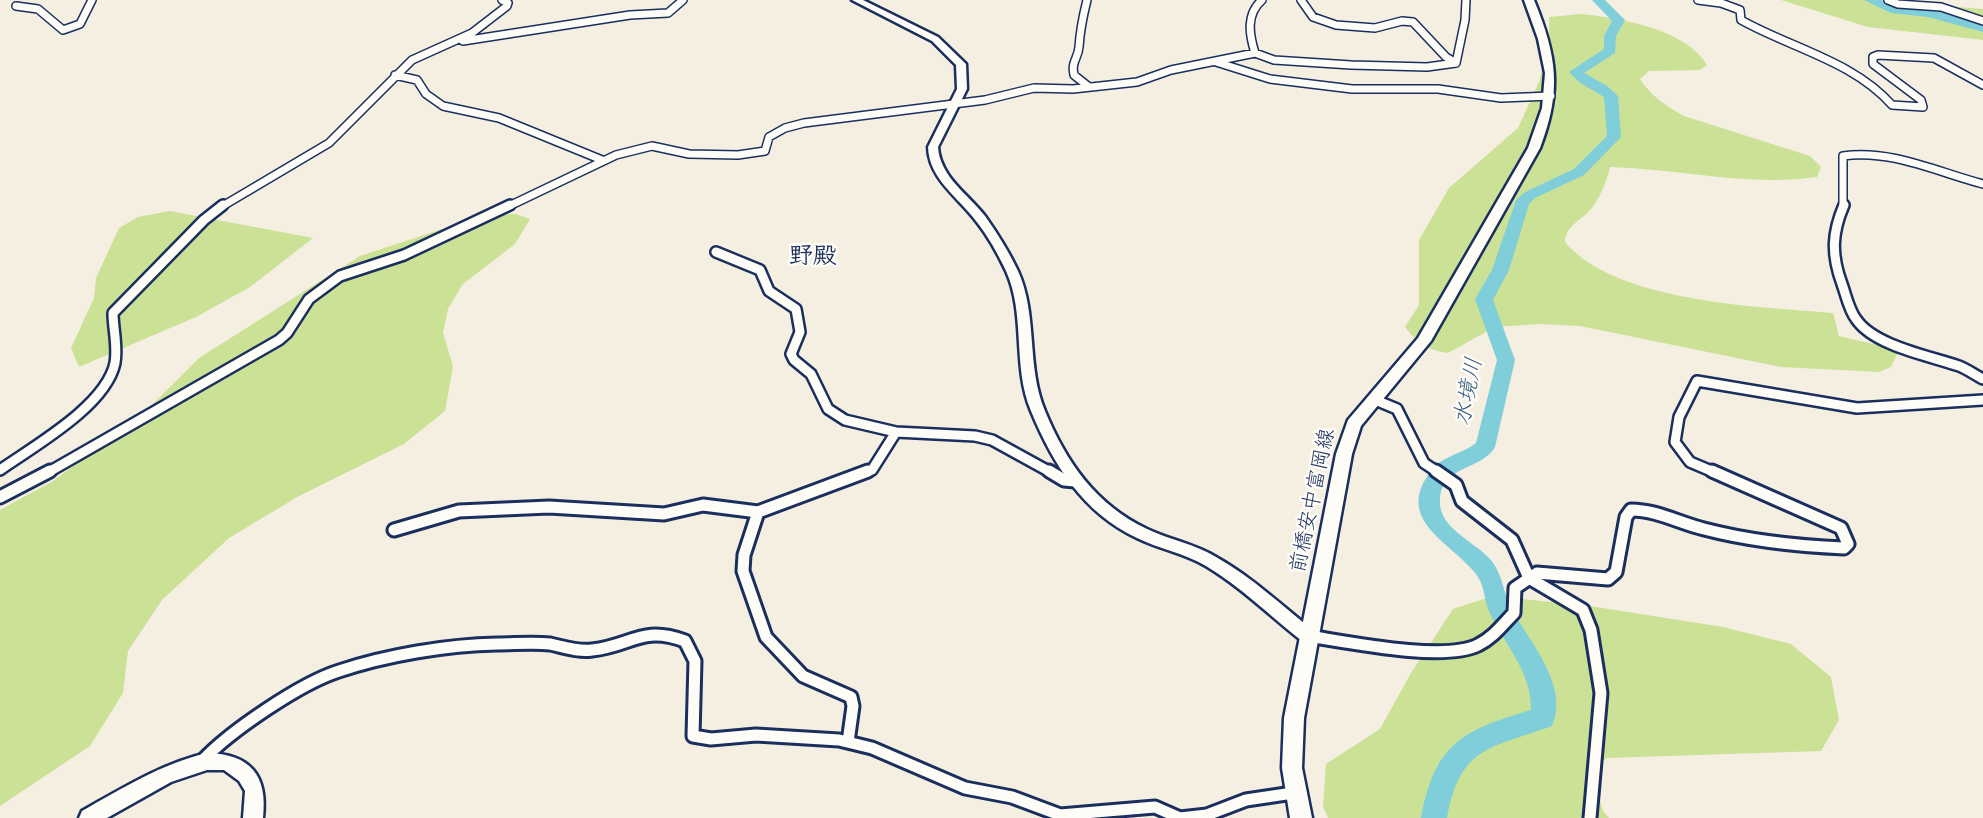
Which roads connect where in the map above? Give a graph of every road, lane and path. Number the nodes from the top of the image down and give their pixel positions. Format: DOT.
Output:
graph roads {
  1 [pos="92,0"];
  2 [pos="502,0"];
  3 [pos="683,0"];
  4 [pos="856,0"];
  5 [pos="1087,0"];
  6 [pos="1262,0"];
  7 [pos="1301,0"];
  8 [pos="1466,0"];
  9 [pos="1530,0"];
  10 [pos="1698,0"];
  11 [pos="1888,0"];
  12 [pos="16,6"];
  13 [pos="1983,21"];
  14 [pos="455,42"];
  15 [pos="1255,53"];
  16 [pos="1212,61"];
  17 [pos="1456,63"];
  18 [pos="395,75"];
  19 [pos="1983,85"];
  20 [pos="1089,87"];
  21 [pos="1551,96"];
  22 [pos="954,103"];
  23 [pos="602,160"];
  24 [pos="1983,184"];
  25 [pos="716,252"];
  26 [pos="1983,379"];
  27 [pos="1373,399"];
  28 [pos="1983,400"];
  29 [pos="896,432"];
  30 [pos="0,470"];
  31 [pos="1075,481"];
  32 [pos="0,497"];
  33 [pos="758,512"];
  34 [pos="394,530"];
  35 [pos="1529,578"];
  36 [pos="1308,636"];
  37 [pos="848,743"];
  38 [pos="202,761"];
  39 [pos="1293,793"];
  40 [pos="1060,816"];
  41 [pos="89,818"];
  42 [pos="253,818"];
  43 [pos="1301,818"];
  44 [pos="1590,818"];
  1 -- 12 [label="street"];
  2 -- 14 [label="street"];
  3 -- 14 [label="street"];
  4 -- 22 [label="street"];
  5 -- 20 [label="street"];
  6 -- 15 [label="street"];
  7 -- 17 [label="street"];
  8 -- 17 [label="street"];
  9 -- 21 [label="main road, 前橋安中富岡線"];
  10 -- 19 [label="street"];
  11 -- 13 [label="street"];
  14 -- 18 [label="street"];
  15 -- 16 [label="street"];
  15 -- 17 [label="street"];
  16 -- 20 [label="street"];
  16 -- 21 [label="street"];
  18 -- 23 [label="street"];
  18 -- 30 [label="street"];
  20 -- 22 [label="street"];
  21 -- 27 [label="main road, 前橋安中富岡線"];
  22 -- 23 [label="street"];
  22 -- 31 [label="street"];
  23 -- 32 [label="street"];
  24 -- 26 [label="street"];
  25 -- 29 [label="street"];
  27 -- 35 [label="street"];
  27 -- 36 [label="main road, 前橋安中富岡線"];
  28 -- 35 [label="street"];
  29 -- 31 [label="street"];
  29 -- 33 [label="street"];
  31 -- 36 [label="street"];
  33 -- 34 [label="street"];
  33 -- 37 [label="street"];
  35 -- 36 [label="street"];
  35 -- 44 [label="street"];
  36 -- 39 [label="main road, 前橋安中富岡線"];
  37 -- 38 [label="street"];
  37 -- 40 [label="street"];
  38 -- 41 [label="street"];
  38 -- 42 [label="street"];
  39 -- 40 [label="street"];
  39 -- 43 [label="main road, 前橋安中富岡線"];
}
